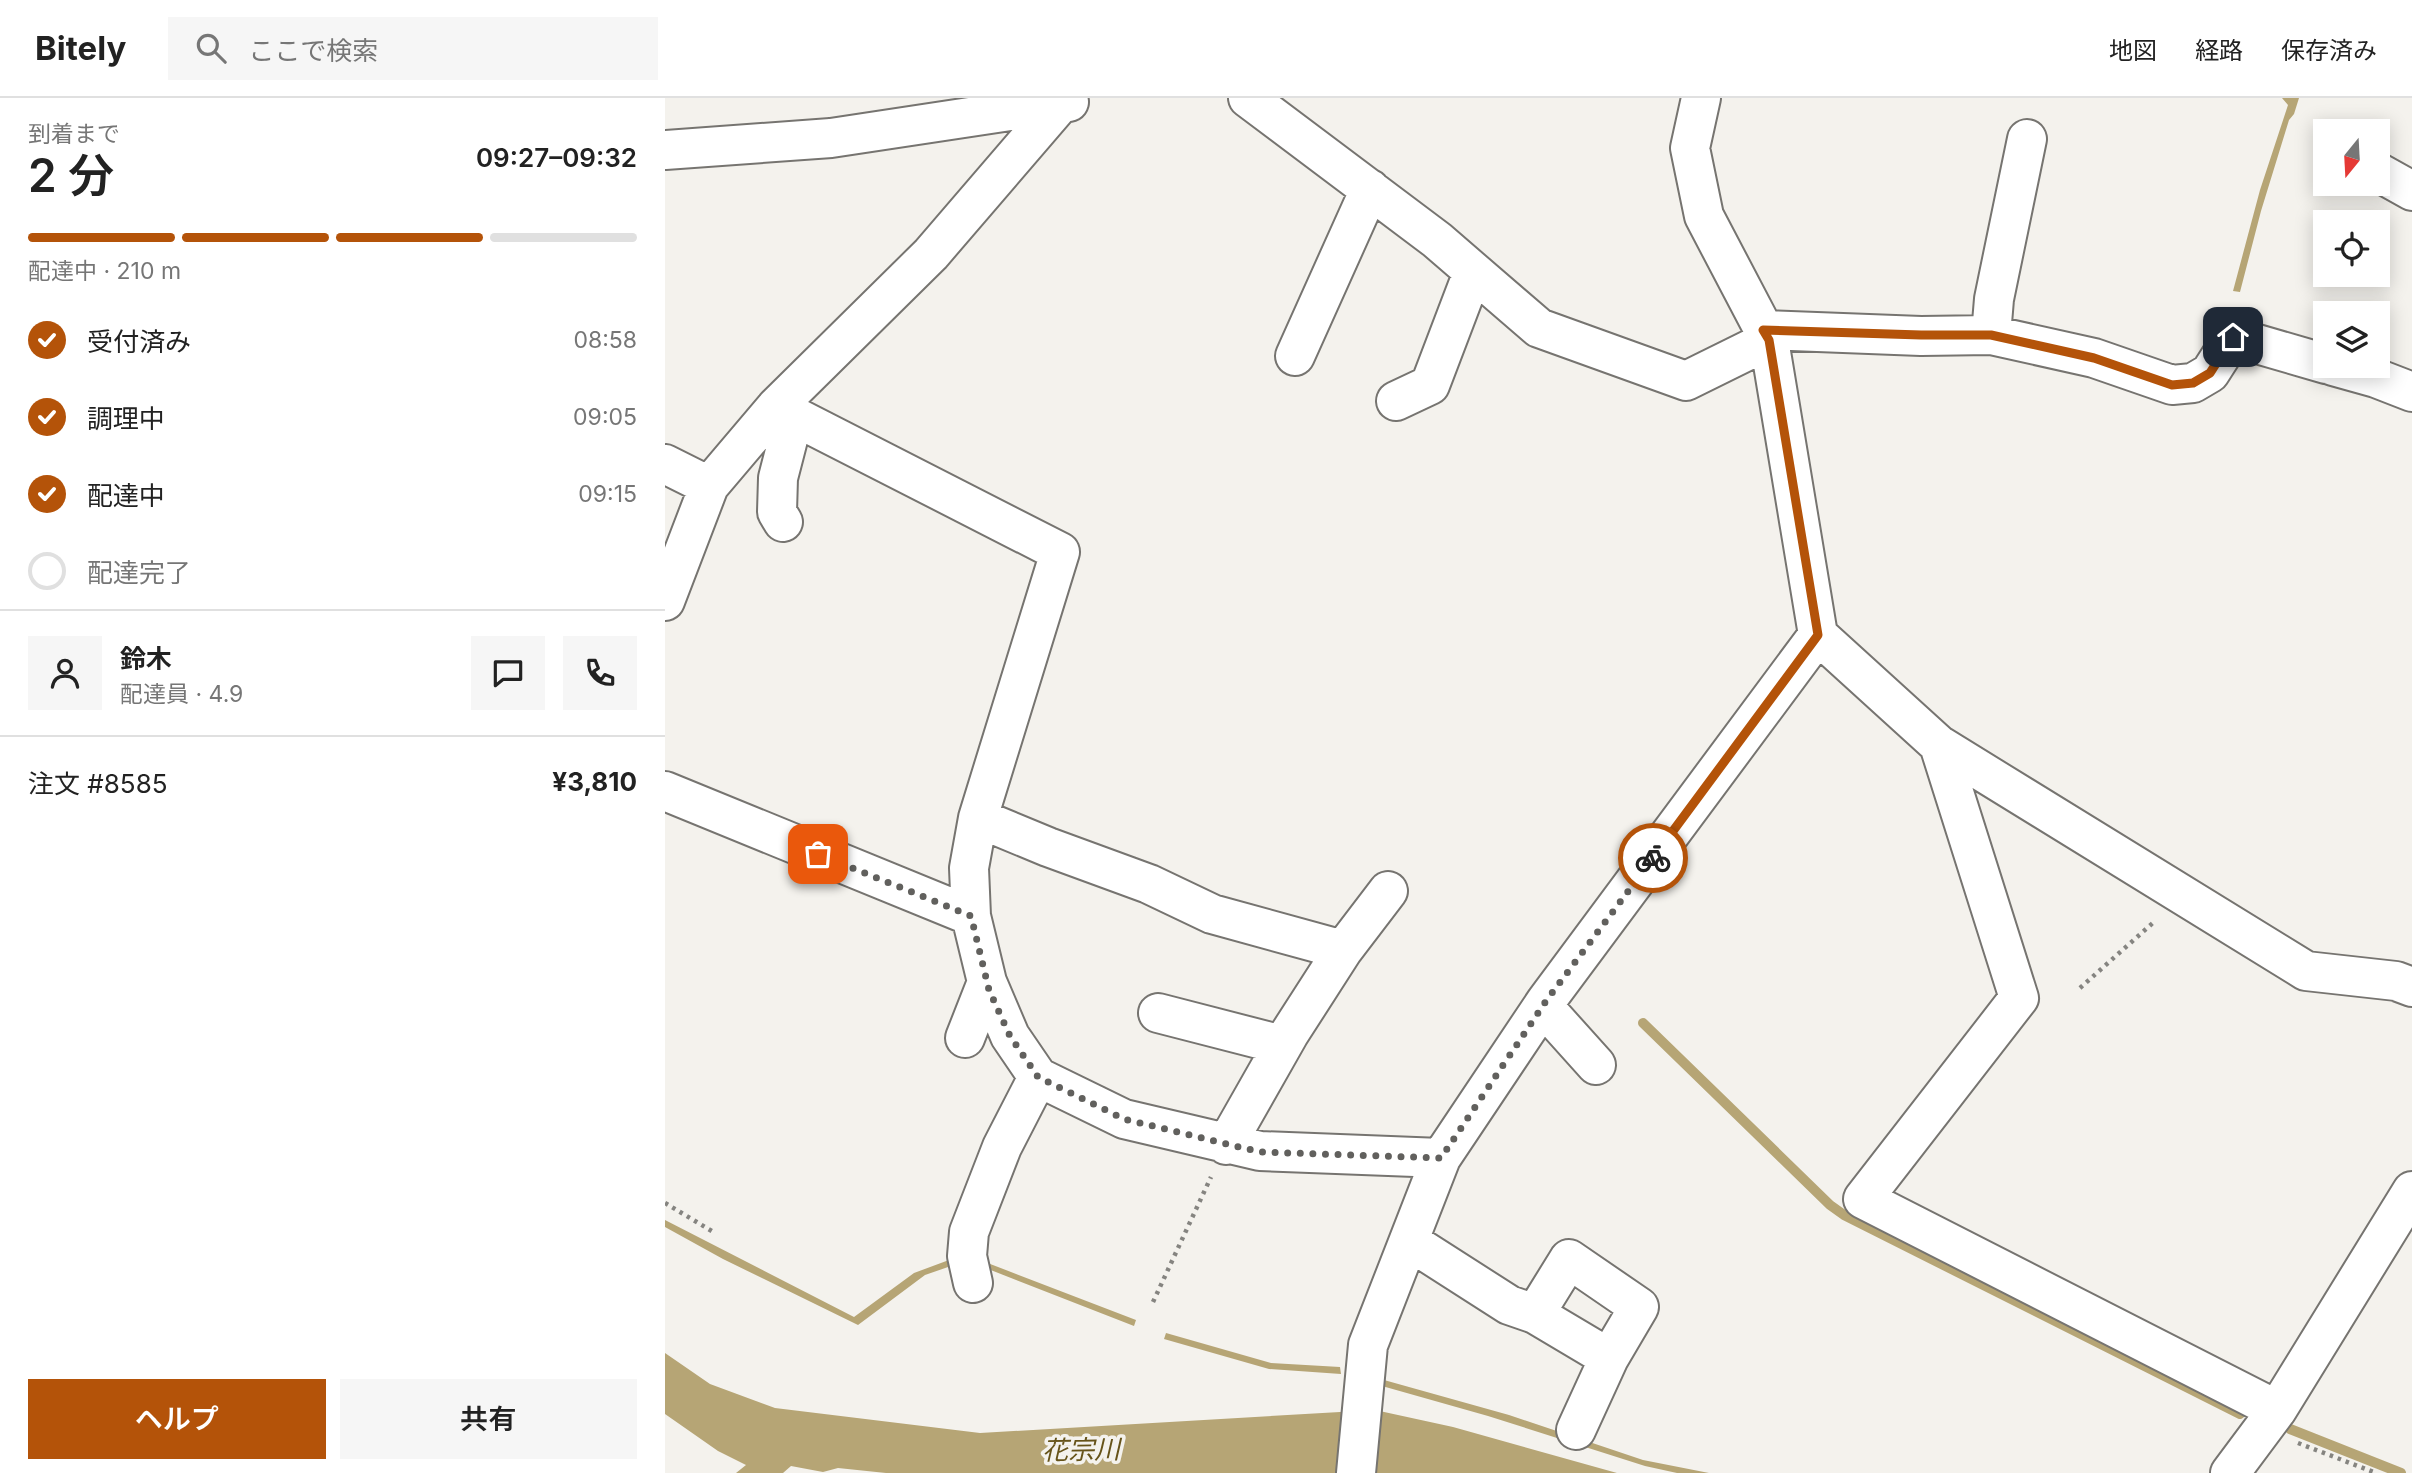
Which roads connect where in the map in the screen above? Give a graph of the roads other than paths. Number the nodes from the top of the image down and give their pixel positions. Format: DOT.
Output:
graph roads {
  1 [pos="1248,98"];
  2 [pos="1701,98"];
  3 [pos="1070,100"];
  4 [pos="2027,139"];
  5 [pos="665,150"];
  6 [pos="2391,179"];
  7 [pos="1370,190"];
  8 [pos="2412,191"];
  9 [pos="1473,272"];
  10 [pos="1766,335"];
  11 [pos="1991,335"];
  12 [pos="1294,356"];
  13 [pos="2313,360"];
  14 [pos="2376,378"];
  15 [pos="2412,392"];
  16 [pos="1396,401"];
  17 [pos="785,411"];
  18 [pos="665,464"];
  19 [pos="709,486"];
  20 [pos="783,522"];
  21 [pos="665,601"];
  22 [pos="1818,635"];
  23 [pos="1939,745"];
  24 [pos="665,791"];
  25 [pos="978,818"];
  26 [pos="1388,891"];
  27 [pos="971,916"];
  28 [pos="1343,950"];
  29 [pos="987,982"];
  30 [pos="2412,988"];
  31 [pos="1543,1006"];
  32 [pos="1158,1013"];
  33 [pos="965,1038"];
  34 [pos="1282,1045"];
  35 [pos="1596,1065"];
  36 [pos="1038,1077"];
  37 [pos="1226,1145"];
  38 [pos="1441,1158"];
  39 [pos="2412,1191"];
  40 [pos="1409,1241"];
  41 [pos="973,1283"];
  42 [pos="1535,1314"];
  43 [pos="1609,1358"];
  44 [pos="2270,1420"];
  45 [pos="1576,1430"];
  46 [pos="1356,1473"];
  47 [pos="2230,1473"];
  1 -- 7 [label="street"];
  2 -- 10 [label="street"];
  3 -- 5 [label="street"];
  3 -- 17 [label="street"];
  4 -- 11 [label="street"];
  6 -- 8 [label="street"];
  7 -- 9 [label="street"];
  7 -- 12 [label="street"];
  9 -- 10 [label="street"];
  9 -- 16 [label="street"];
  10 -- 11 [label="street"];
  10 -- 22 [label="street"];
  11 -- 13 [label="street"];
  14 -- 15 [label="street"];
  17 -- 19 [label="street"];
  17 -- 20 [label="street"];
  17 -- 25 [label="street"];
  18 -- 19 [label="street"];
  19 -- 21 [label="street"];
  22 -- 23 [label="street"];
  22 -- 31 [label="street"];
  23 -- 30 [label="street"];
  23 -- 44 [label="street"];
  24 -- 27 [label="street"];
  25 -- 27 [label="street"];
  25 -- 28 [label="street"];
  26 -- 28 [label="street"];
  27 -- 29 [label="street"];
  28 -- 34 [label="street"];
  29 -- 33 [label="street"];
  29 -- 36 [label="street"];
  31 -- 35 [label="street"];
  31 -- 38 [label="street"];
  32 -- 34 [label="street"];
  34 -- 37 [label="street"];
  36 -- 37 [label="street"];
  36 -- 41 [label="street"];
  37 -- 38 [label="street"];
  38 -- 40 [label="street"];
  39 -- 44 [label="street"];
  40 -- 42 [label="street"];
  40 -- 46 [label="street"];
  42 -- 43 [label="street"];
  42 -- 43 [label="street"];
  43 -- 45 [label="street"];
  44 -- 47 [label="street"];
}
